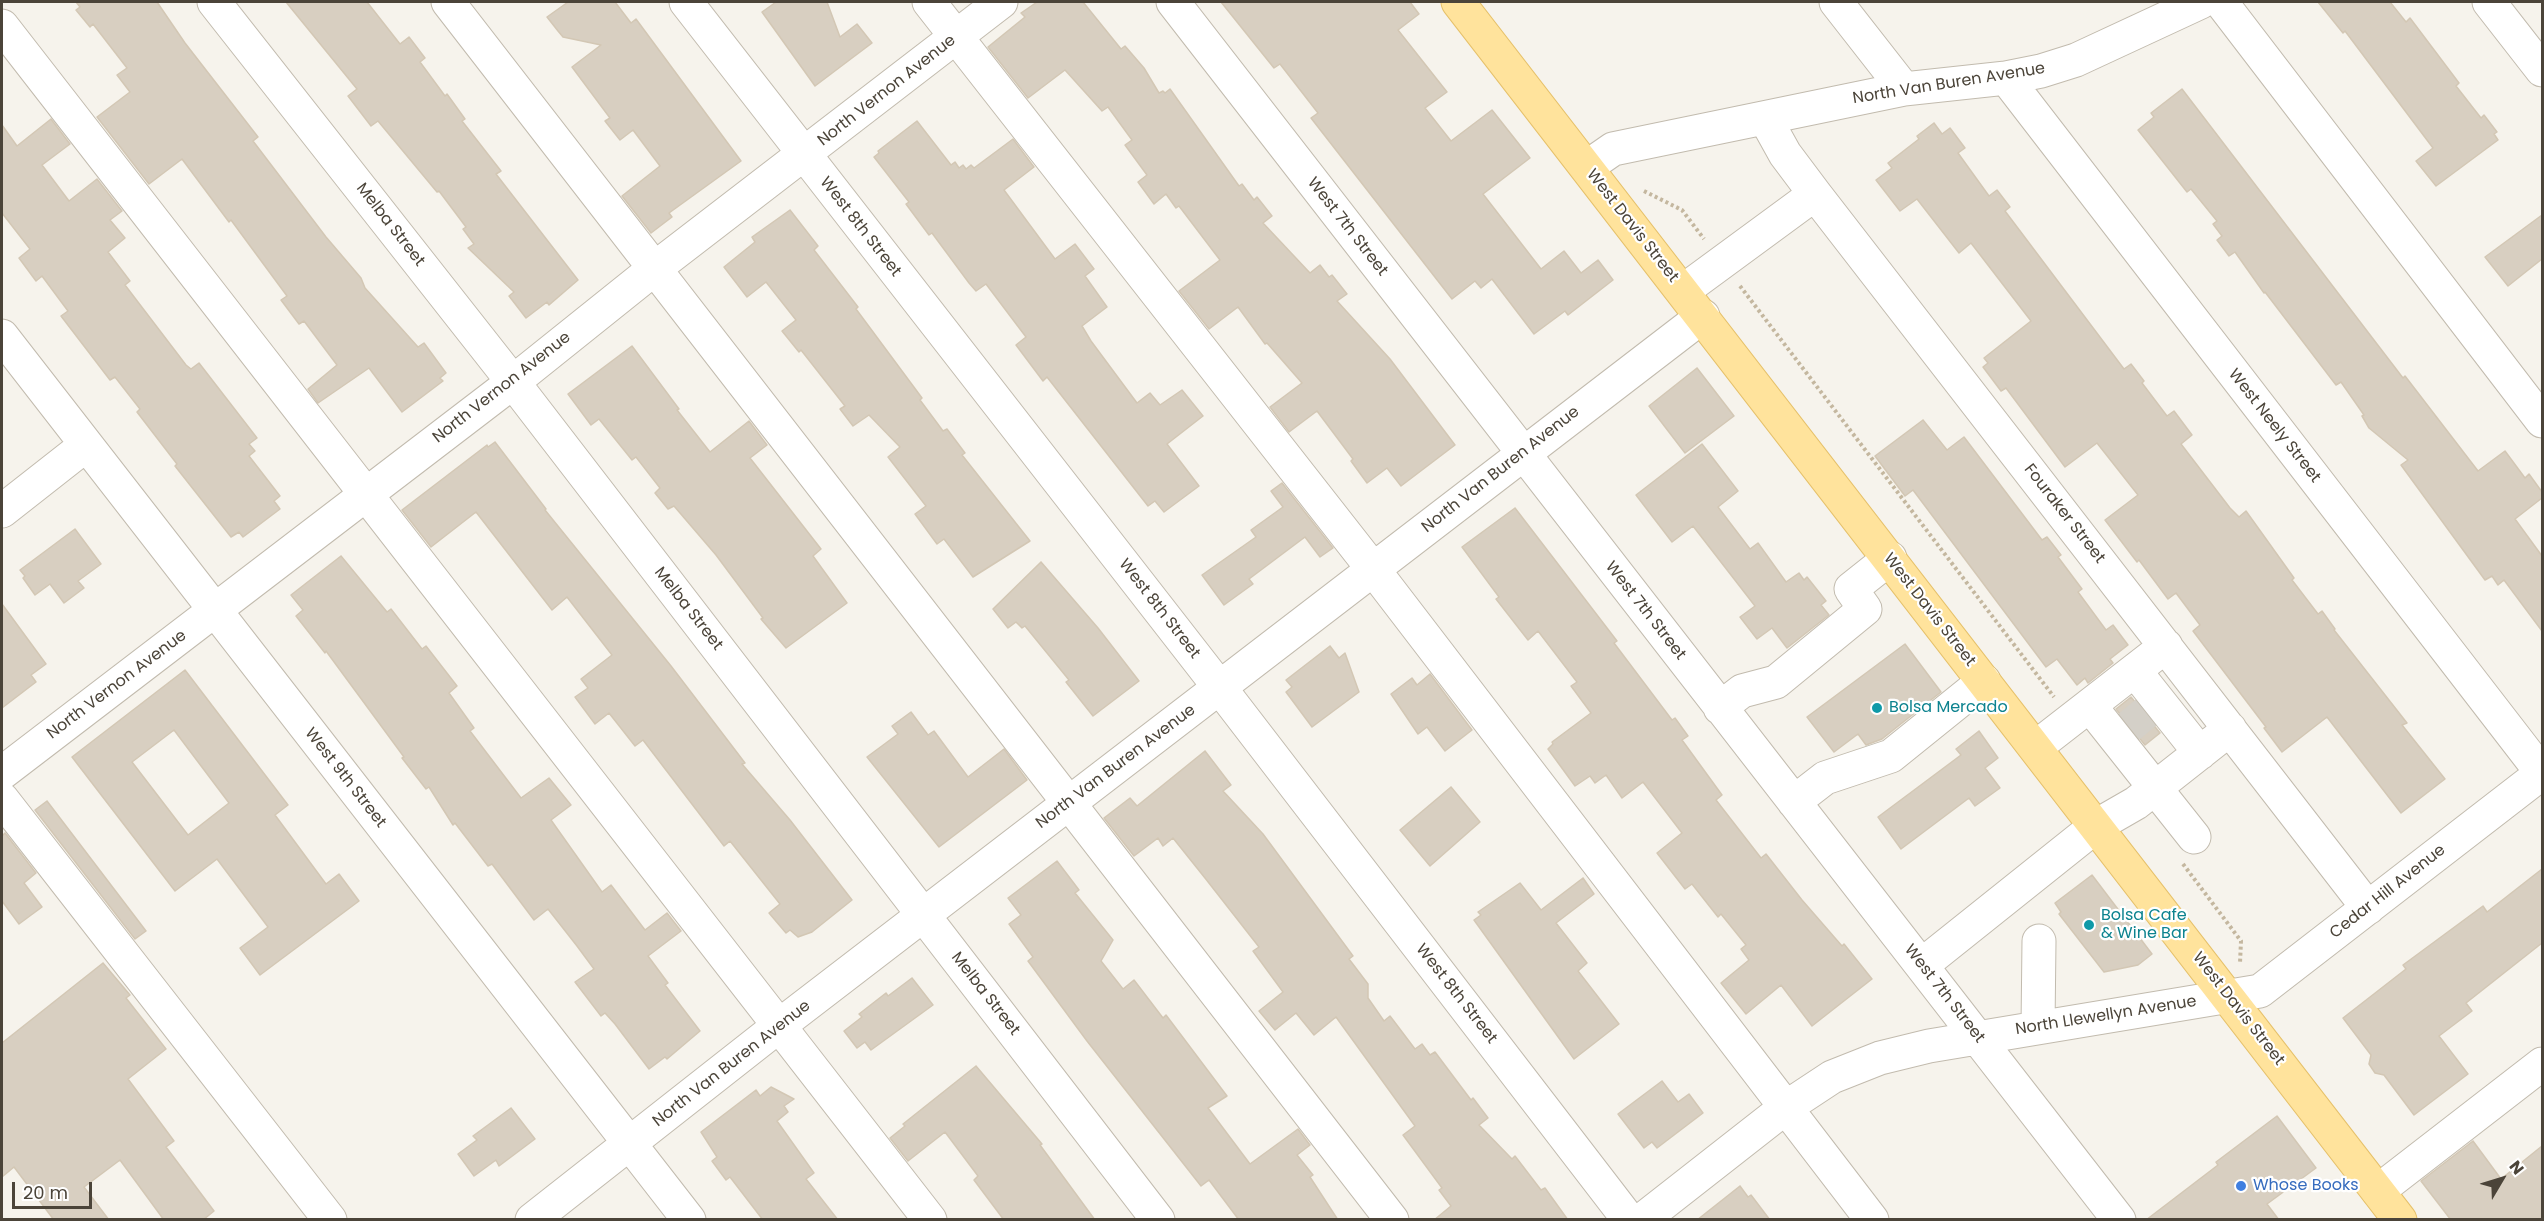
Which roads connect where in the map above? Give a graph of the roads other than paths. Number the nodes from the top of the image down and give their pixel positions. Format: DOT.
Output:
graph roads {
  1 [pos="214,2"];
  2 [pos="448,2"];
  3 [pos="686,2"];
  4 [pos="929,2"];
  5 [pos="1001,2"];
  6 [pos="1173,2"];
  7 [pos="1458,2"];
  8 [pos="1836,2"];
  9 [pos="2201,2"];
  10 [pos="2221,2"];
  11 [pos="2489,2"];
  12 [pos="2145,13"];
  13 [pos="2,26"];
  14 [pos="957,36"];
  15 [pos="2542,70"];
  16 [pos="2006,78"];
  17 [pos="1904,89"];
  18 [pos="1764,118"];
  19 [pos="804,156"];
  20 [pos="1587,167"];
  21 [pos="1815,194"];
  22 [pos="654,269"];
  23 [pos="1693,304"];
  24 [pos="2,336"];
  25 [pos="513,382"];
  26 [pos="2542,421"];
  27 [pos="86,445"];
  28 [pos="1522,453"];
  29 [pos="366,494"];
  30 [pos="2,511"];
  31 [pos="1890,558"];
  32 [pos="1373,569"];
  33 [pos="214,610"];
  34 [pos="2166,646"];
  35 [pos="1984,681"];
  36 [pos="1220,688"];
  37 [pos="1720,708"];
  38 [pos="2130,716"];
  39 [pos="2230,729"];
  40 [pos="2036,747"];
  41 [pos="2200,753"];
  42 [pos="2,773"];
  43 [pos="2542,773"];
  44 [pos="2155,788"];
  45 [pos="2,799"];
  46 [pos="1794,802"];
  47 [pos="1069,803"];
  48 [pos="2096,826"];
  49 [pos="2186,848"];
  50 [pos="2368,908"];
  51 [pos="923,914"];
  52 [pos="2038,940"];
  53 [pos="1922,965"];
  54 [pos="2227,996"];
  55 [pos="780,1025"];
  56 [pos="2038,1027"];
  57 [pos="1978,1037"];
  58 [pos="2542,1064"];
  59 [pos="1785,1108"];
  60 [pos="630,1144"];
  61 [pos="2378,1191"];
  62 [pos="330,1220"];
  63 [pos="532,1220"];
  64 [pos="689,1220"];
  65 [pos="930,1220"];
  66 [pos="1158,1220"];
  67 [pos="1392,1220"];
  68 [pos="1629,1220"];
  69 [pos="1642,1220"];
  70 [pos="1872,1220"];
  71 [pos="2119,1220"];
  72 [pos="2400,1220"];
  1 -- 25 [label="street, Melba Street"];
  2 -- 22 [label="street"];
  3 -- 19 [label="street, West 8th Street"];
  4 -- 14 [label="street"];
  5 -- 14 [label="street, North Vernon Avenue"];
  6 -- 28 [label="street, West 7th Street"];
  7 -- 20 [label="main road, West Davis Street"];
  8 -- 17 [label="street"];
  9 -- 12 [label="street, North Van Buren Avenue"];
  10 -- 26 [label="street"];
  11 -- 15 [label="street"];
  12 -- 16 [label="street, North Van Buren Avenue"];
  13 -- 29 [label="street"];
  14 -- 19 [label="street, North Vernon Avenue"];
  14 -- 32 [label="street"];
  16 -- 17 [label="street, North Van Buren Avenue"];
  16 -- 43 [label="street, West Neely Street"];
  17 -- 18 [label="street, North Van Buren Avenue"];
  18 -- 20 [label="street, North Van Buren Avenue"];
  18 -- 21 [label="street, Fouraker Street"];
  19 -- 22 [label="street, North Vernon Avenue"];
  19 -- 36 [label="street, West 8th Street"];
  20 -- 23 [label="main road, West Davis Street"];
  21 -- 23 [label="street, North Van Buren Avenue"];
  21 -- 34 [label="street, Fouraker Street"];
  22 -- 25 [label="street, North Vernon Avenue"];
  22 -- 47 [label="street"];
  23 -- 28 [label="street, North Van Buren Avenue"];
  23 -- 31 [label="main road, West Davis Street"];
  24 -- 27 [label="street, West 9th Street"];
  25 -- 29 [label="street, North Vernon Avenue"];
  25 -- 51 [label="street, Melba Street"];
  27 -- 30 [label="street"];
  27 -- 33 [label="street, West 9th Street"];
  28 -- 32 [label="street, North Van Buren Avenue"];
  28 -- 37 [label="street, West 7th Street"];
  29 -- 33 [label="street, North Vernon Avenue"];
  29 -- 55 [label="street"];
  31 -- 35 [label="main road, West Davis Street"];
  31 -- 37 [label="street"];
  32 -- 36 [label="street, North Van Buren Avenue"];
  32 -- 59 [label="street"];
  33 -- 42 [label="street, North Vernon Avenue"];
  33 -- 60 [label="street, West 9th Street"];
  34 -- 38 [label="street"];
  34 -- 39 [label="street, Fouraker Street"];
  35 -- 40 [label="main road, West Davis Street"];
  35 -- 46 [label="street"];
  36 -- 47 [label="street, North Van Buren Avenue"];
  36 -- 68 [label="street, West 8th Street"];
  37 -- 46 [label="street, West 7th Street"];
  38 -- 40 [label="street"];
  38 -- 41 [label="street"];
  38 -- 44 [label="street"];
  39 -- 41 [label="street"];
  39 -- 50 [label="street, Fouraker Street"];
  40 -- 48 [label="main road, West Davis Street"];
  41 -- 44 [label="street"];
  43 -- 50 [label="street, Cedar Hill Avenue"];
  44 -- 48 [label="street"];
  44 -- 49 [label="street"];
  45 -- 62 [label="street"];
  46 -- 53 [label="street, West 7th Street"];
  47 -- 51 [label="street, North Van Buren Avenue"];
  47 -- 67 [label="street"];
  48 -- 53 [label="street"];
  48 -- 54 [label="main road, West Davis Street"];
  50 -- 54 [label="street, Cedar Hill Avenue"];
  51 -- 55 [label="street, North Van Buren Avenue"];
  51 -- 66 [label="street, Melba Street"];
  52 -- 56 [label="street"];
  53 -- 57 [label="street, West 7th Street"];
  54 -- 56 [label="street, North Llewellyn Avenue"];
  54 -- 61 [label="main road, West Davis Street"];
  55 -- 60 [label="street, North Van Buren Avenue"];
  55 -- 65 [label="street"];
  56 -- 57 [label="street, North Llewellyn Avenue"];
  57 -- 59 [label="street, North Llewellyn Avenue"];
  57 -- 71 [label="street, West 7th Street"];
  58 -- 61 [label="street"];
  59 -- 69 [label="street, North Llewellyn Avenue"];
  59 -- 70 [label="street"];
  60 -- 63 [label="street, North Van Buren Avenue"];
  60 -- 64 [label="street, West 9th Street"];
  61 -- 72 [label="main road, West Davis Street"];
}
